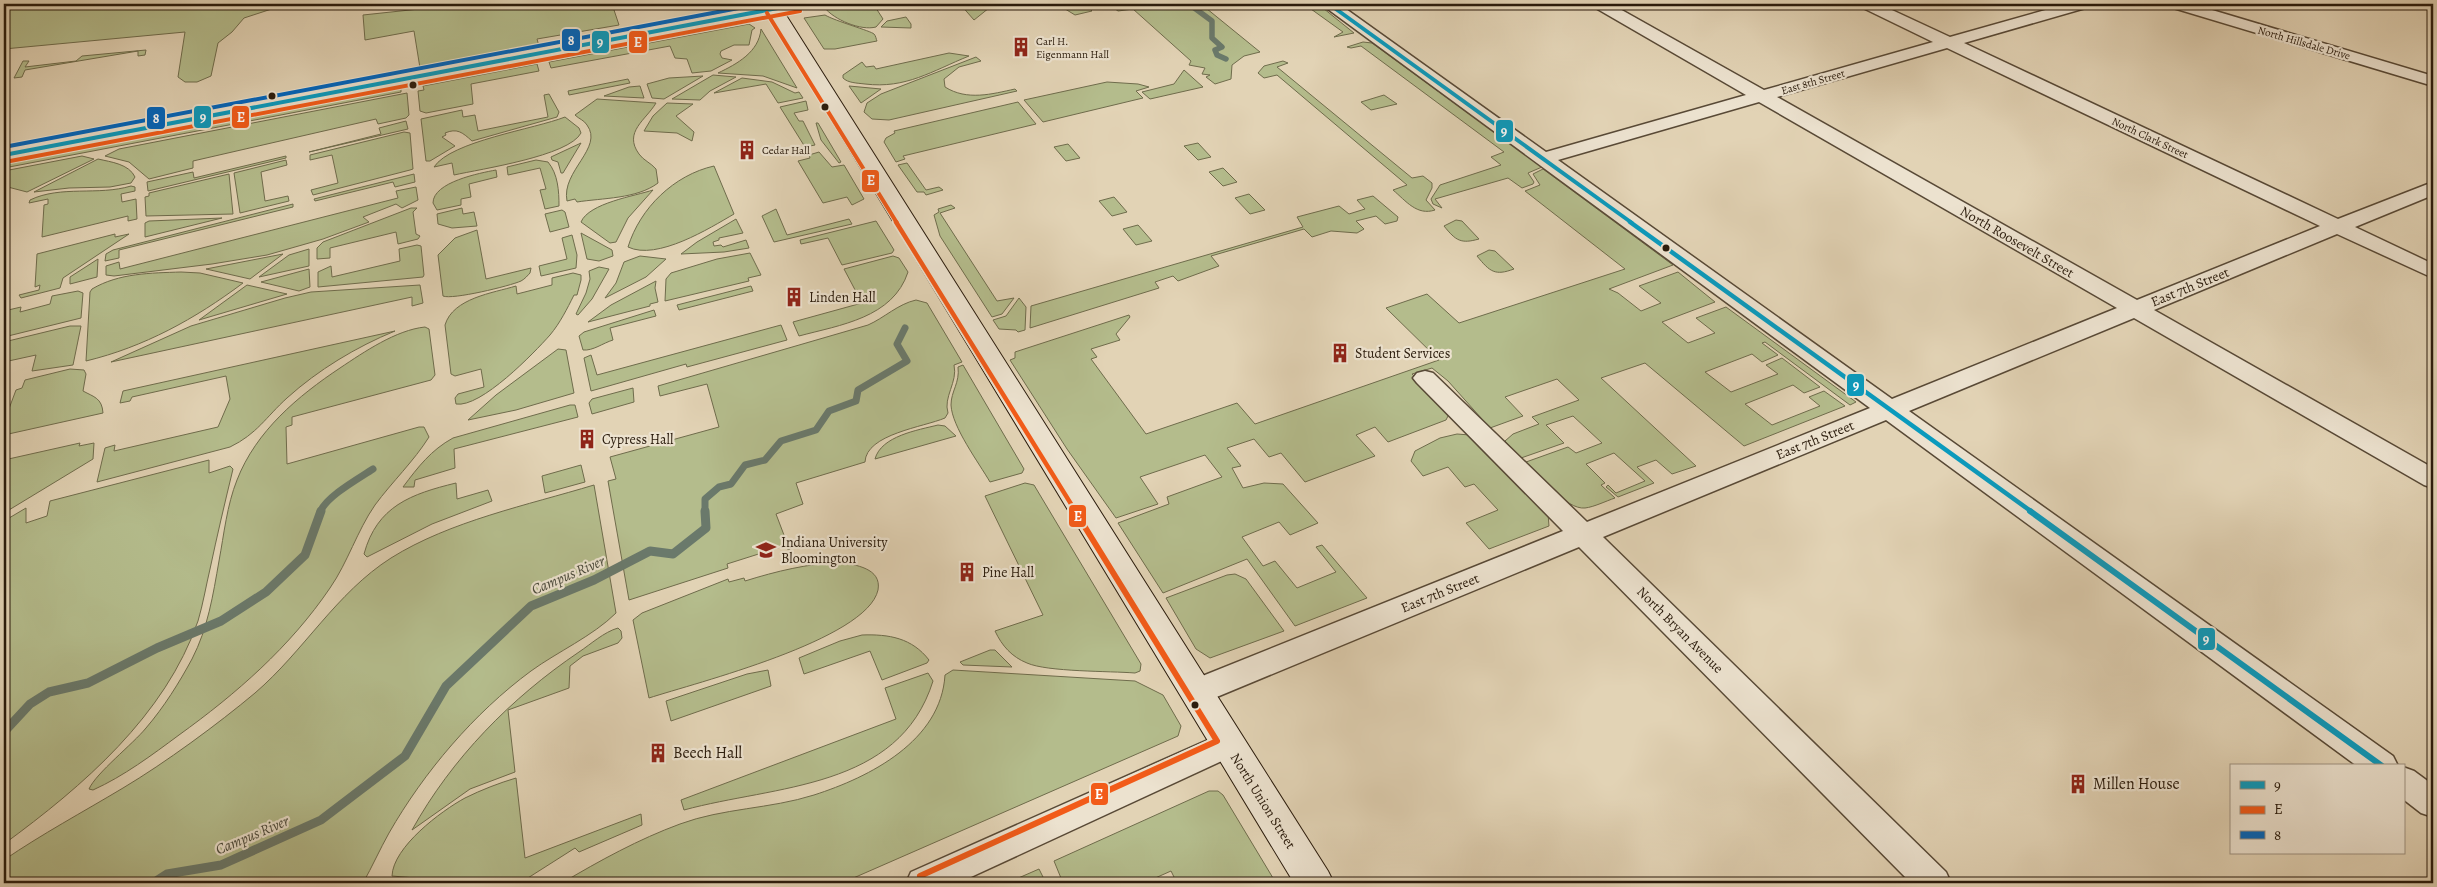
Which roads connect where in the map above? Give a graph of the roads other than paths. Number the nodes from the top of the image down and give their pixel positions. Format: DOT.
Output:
graph roads {
  1 [pos="4,4"];
  2 [pos="9,4"];
  3 [pos="799,4"];
  4 [pos="1329,4"];
  5 [pos="1600,4"];
  6 [pos="1867,4"];
  7 [pos="2083,4"];
  8 [pos="2176,4"];
  9 [pos="772,6"];
  10 [pos="1949,43"];
  11 [pos="2433,81"];
  12 [pos="1762,96"];
  13 [pos="4,155"];
  14 [pos="1542,159"];
  15 [pos="2433,188"];
  16 [pos="2337,227"];
  17 [pos="2433,272"];
  18 [pos="2135,309"];
  19 [pos="1425,378"];
  20 [pos="1889,410"];
  21 [pos="2433,479"];
  22 [pos="1583,535"];
  23 [pos="1196,692"];
  24 [pos="1228,744"];
  25 [pos="2379,764"];
  26 [pos="2404,782"];
  27 [pos="2433,803"];
  28 [pos="923,883"];
  29 [pos="1314,883"];
  30 [pos="1934,883"];
  1 -- 2 [label="street"];
  3 -- 9 [label="street"];
  4 -- 14 [label="street"];
  5 -- 12 [label="street, North Roosevelt Street"];
  6 -- 10 [label="street, North Clark Street"];
  7 -- 10 [label="street, East 8th Street"];
  8 -- 11 [label="street, North Hillsdale Drive"];
  9 -- 13 [label="street"];
  9 -- 23 [label="street, North Union Street"];
  10 -- 12 [label="street, East 8th Street"];
  10 -- 16 [label="street, North Clark Street"];
  12 -- 14 [label="street, East 8th Street"];
  12 -- 18 [label="street, North Roosevelt Street"];
  14 -- 20 [label="street"];
  15 -- 16 [label="street, East 7th Street"];
  16 -- 17 [label="street, North Clark Street"];
  16 -- 18 [label="street, East 7th Street"];
  18 -- 20 [label="street, East 7th Street"];
  18 -- 21 [label="street, North Roosevelt Street"];
  19 -- 22 [label="street, North Bryan Avenue"];
  20 -- 22 [label="street, East 7th Street"];
  20 -- 25 [label="street"];
  22 -- 23 [label="street, East 7th Street"];
  22 -- 30 [label="street, North Bryan Avenue"];
  23 -- 24 [label="street, North Union Street"];
  24 -- 28 [label="street"];
  24 -- 29 [label="street, North Union Street"];
  26 -- 27 [label="street"];
}
